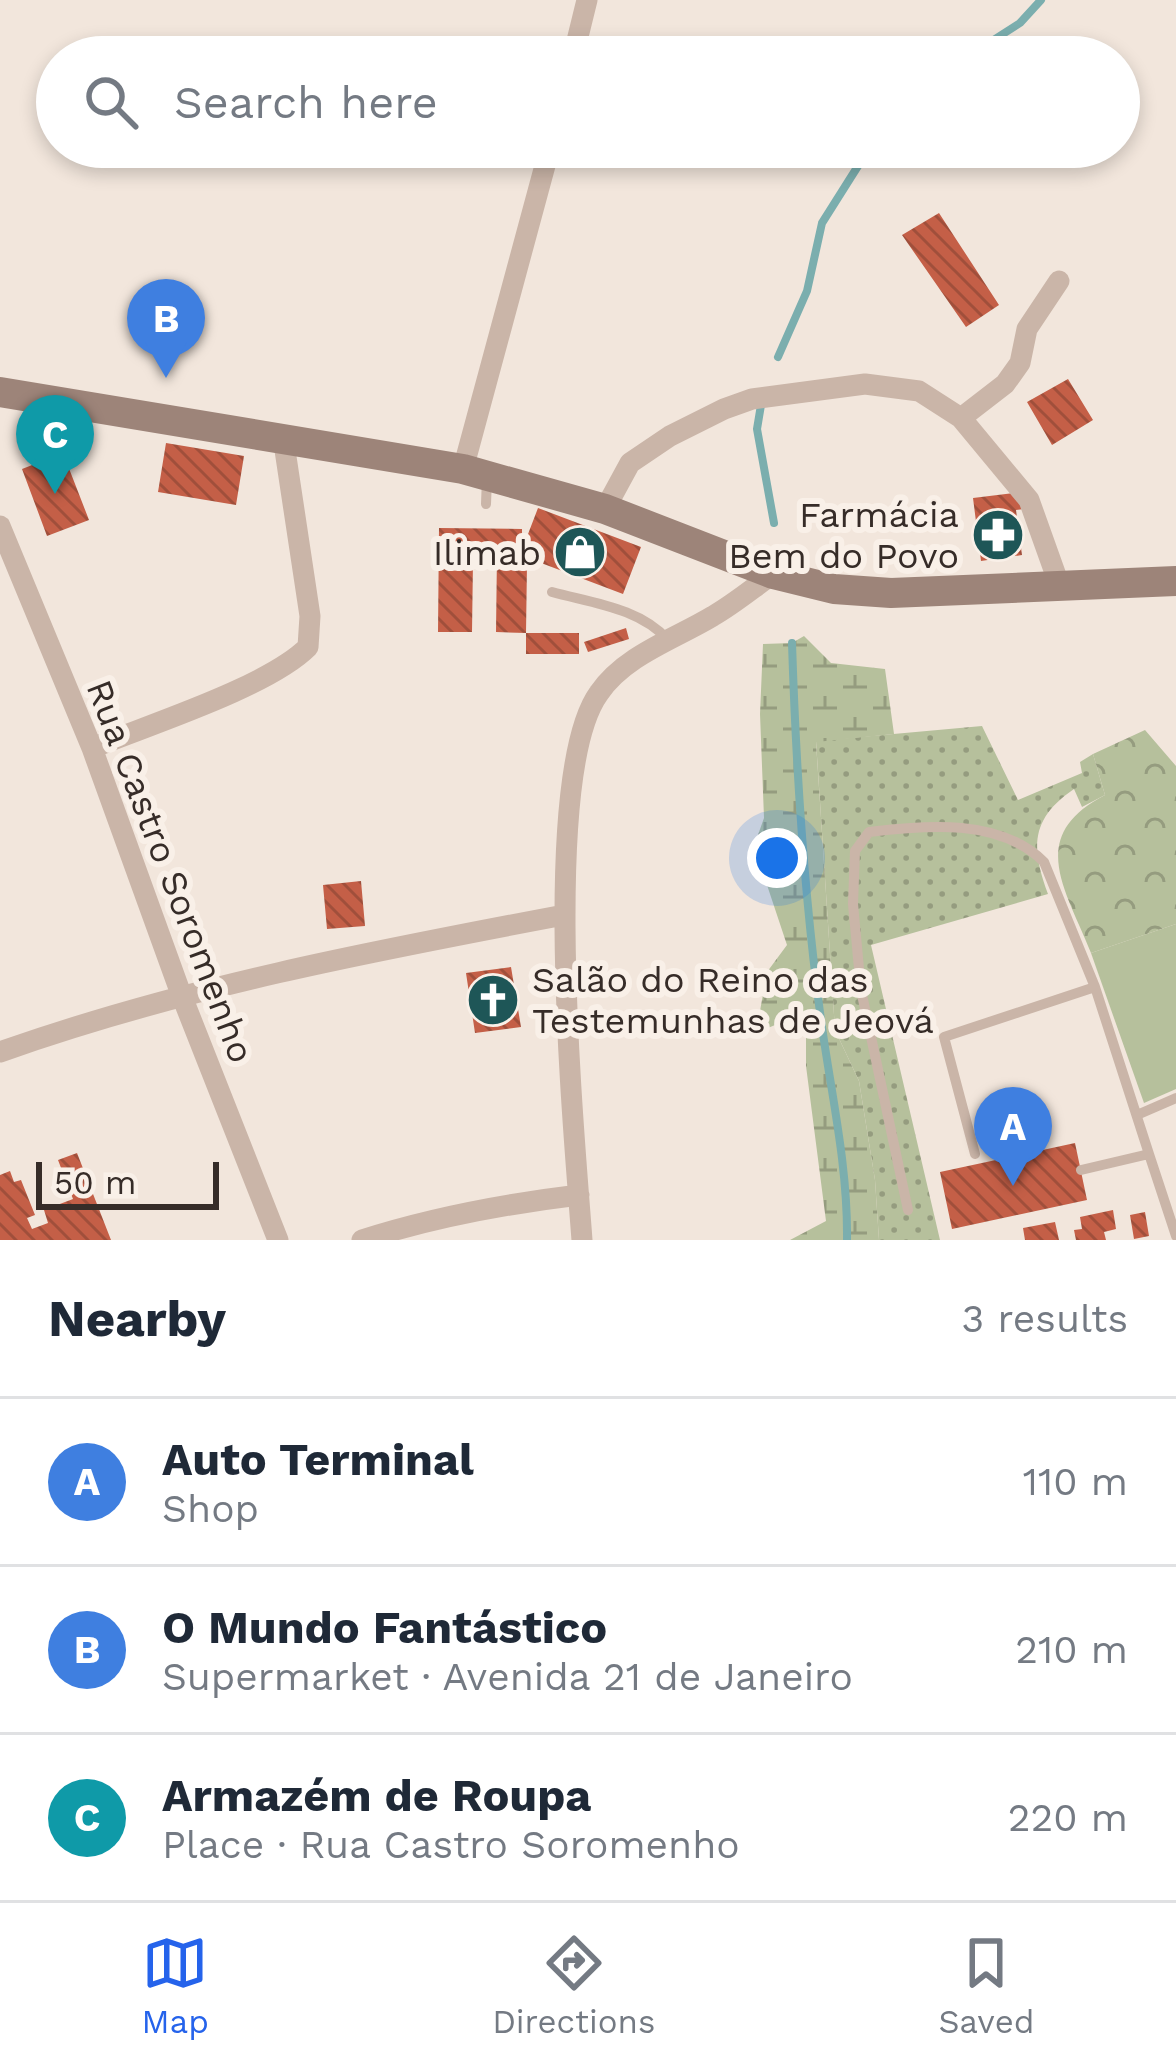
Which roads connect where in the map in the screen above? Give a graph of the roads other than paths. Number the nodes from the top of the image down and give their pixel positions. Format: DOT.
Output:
graph roads {
  1 [pos="587,0"];
  2 [pos="578,36"];
  3 [pos="546,168"];
  4 [pos="1059,281"];
  5 [pos="0,392"];
  6 [pos="961,418"];
  7 [pos="283,437"];
  8 [pos="478,483"];
  9 [pos="605,509"];
  10 [pos="0,526"];
  11 [pos="773,574"];
  12 [pos="1176,581"];
  13 [pos="1059,584"];
  14 [pos="552,592"];
  15 [pos="668,640"];
  16 [pos="92,748"];
  17 [pos="564,915"];
  18 [pos="1094,987"];
  19 [pos="181,994"];
  20 [pos="0,1052"];
  21 [pos="1176,1098"];
  22 [pos="1137,1114"];
  23 [pos="975,1154"];
  24 [pos="1149,1154"];
  25 [pos="1081,1170"];
  26 [pos="579,1196"];
  27 [pos="908,1210"];
  28 [pos="1176,1236"];
  29 [pos="278,1240"];
  30 [pos="362,1240"];
  31 [pos="583,1240"];
  1 -- 2 [label="street"];
  3 -- 8 [label="street"];
  4 -- 6 [label="street"];
  5 -- 7 [label="main road"];
  6 -- 9 [label="street"];
  6 -- 13 [label="street"];
  7 -- 8 [label="main road"];
  7 -- 16 [label="street"];
  8 -- 9 [label="main road"];
  9 -- 11 [label="main road"];
  10 -- 16 [label="street, Rua Castro Soromenho"];
  11 -- 13 [label="main road"];
  11 -- 15 [label="street"];
  12 -- 13 [label="main road"];
  14 -- 15 [label="lane"];
  15 -- 17 [label="street"];
  16 -- 19 [label="street, Rua Castro Soromenho"];
  17 -- 19 [label="street"];
  17 -- 26 [label="street"];
  18 -- 22 [label="lane"];
  18 -- 23 [label="lane"];
  18 -- 27 [label="lane"];
  19 -- 20 [label="street"];
  19 -- 29 [label="street, Rua Castro Soromenho"];
  21 -- 22 [label="lane"];
  22 -- 24 [label="lane"];
  24 -- 25 [label="lane"];
  24 -- 28 [label="lane"];
  26 -- 30 [label="street"];
  26 -- 31 [label="street"];
}
